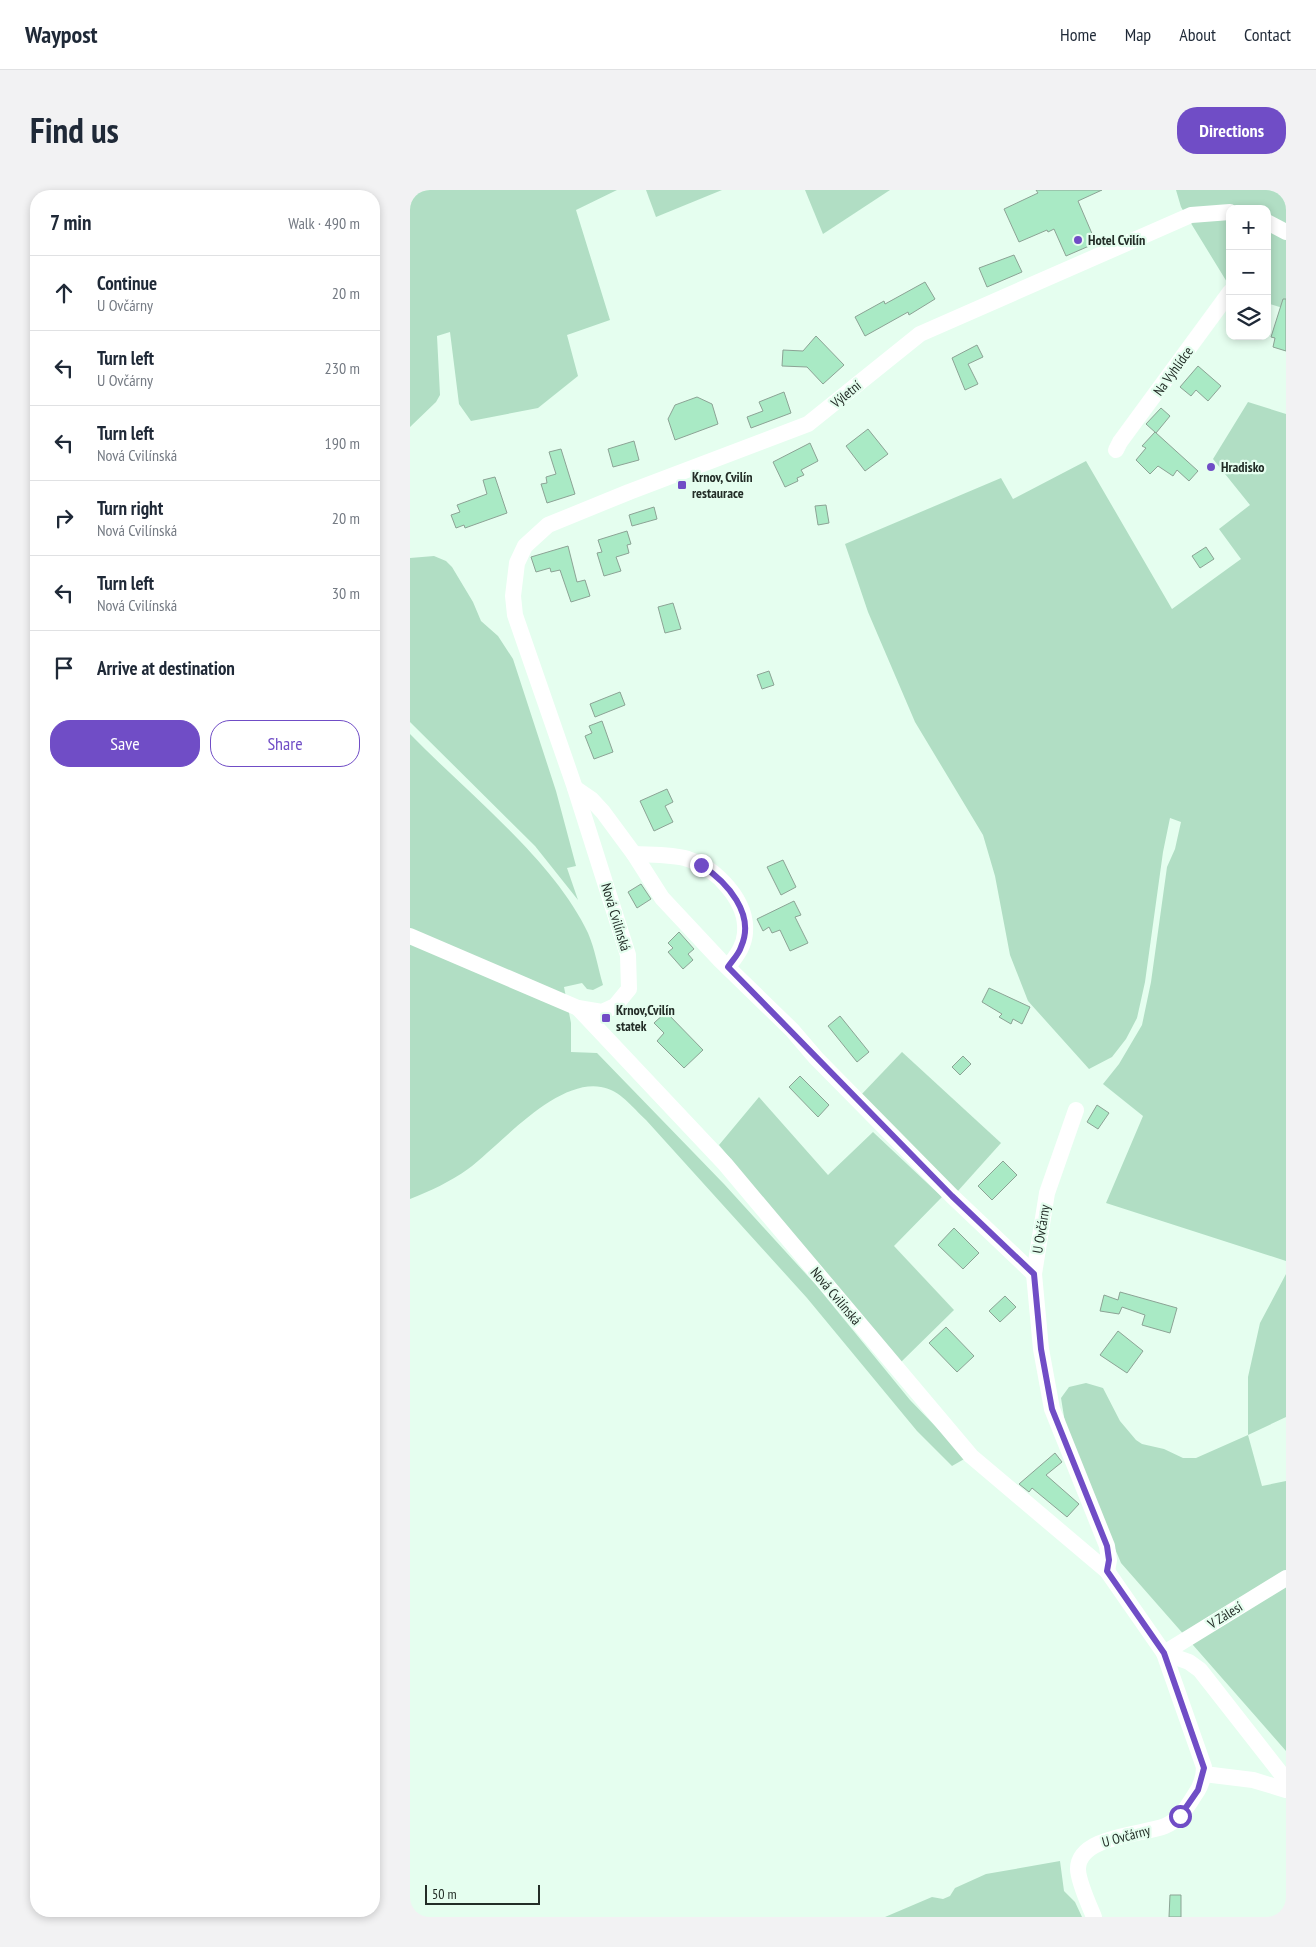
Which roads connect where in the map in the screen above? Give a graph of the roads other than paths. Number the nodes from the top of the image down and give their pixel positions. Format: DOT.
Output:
graph roads {
  1 [pos="1226,212"];
  2 [pos="1271,224"];
  3 [pos="1286,232"];
  4 [pos="1228,295"];
  5 [pos="1116,450"];
  6 [pos="515,615"];
  7 [pos="575,788"];
  8 [pos="634,854"];
  9 [pos="410,936"];
  10 [pos="728,967"];
  11 [pos="578,1008"];
  12 [pos="1076,1110"];
  13 [pos="1034,1274"];
  14 [pos="1107,1571"];
  15 [pos="1286,1578"];
  16 [pos="1164,1653"];
  17 [pos="1265,1754"];
  18 [pos="1204,1774"];
  19 [pos="1253,1780"];
  20 [pos="1286,1780"];
  21 [pos="1286,1790"];
  22 [pos="1094,1917"];
  1 -- 6 [label="street, Výletní"];
  2 -- 3 [label="street"];
  4 -- 5 [label="street, Na Vyhlídce"];
  6 -- 7 [label="street, Nová Cvilínská"];
  7 -- 8 [label="street"];
  7 -- 11 [label="street, Nová Cvilínská"];
  8 -- 10 [label="street"];
  8 -- 10 [label="street"];
  9 -- 11 [label="street, Nová Cvilínská"];
  10 -- 13 [label="street"];
  11 -- 14 [label="street, Nová Cvilínská"];
  12 -- 13 [label="street, U Ovčárny"];
  13 -- 14 [label="street, U Ovčárny"];
  14 -- 16 [label="street"];
  15 -- 16 [label="street, V Zálesí"];
  16 -- 17 [label="street"];
  16 -- 18 [label="street"];
  17 -- 19 [label="street"];
  17 -- 20 [label="street"];
  18 -- 19 [label="street"];
  18 -- 22 [label="street, U Ovčárny"];
  19 -- 21 [label="street"];
}
